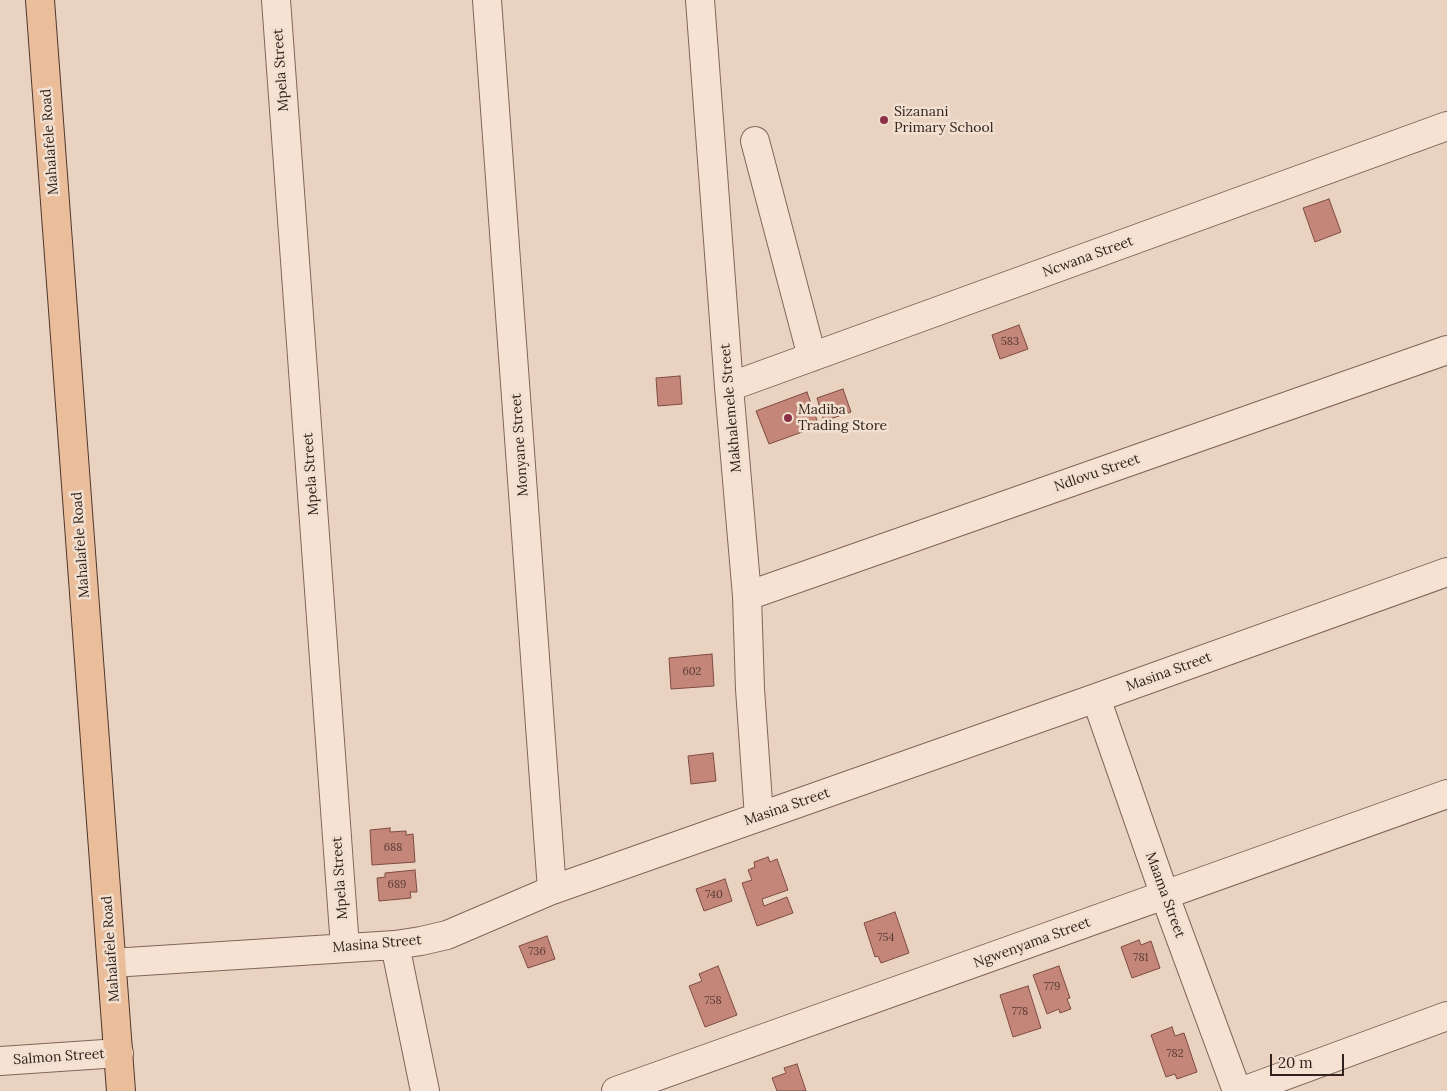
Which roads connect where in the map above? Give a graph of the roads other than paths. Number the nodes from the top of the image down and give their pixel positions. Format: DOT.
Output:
graph roads {
  1 [pos="40,0"];
  2 [pos="276,0"];
  3 [pos="487,0"];
  4 [pos="700,0"];
  5 [pos="1447,126"];
  6 [pos="755,141"];
  7 [pos="1447,350"];
  8 [pos="812,357"];
  9 [pos="729,387"];
  10 [pos="1447,572"];
  11 [pos="747,596"];
  12 [pos="1096,698"];
  13 [pos="1447,794"];
  14 [pos="758,817"];
  15 [pos="552,890"];
  16 [pos="1165,896"];
  17 [pos="395,945"];
  18 [pos="345,947"];
  19 [pos="112,963"];
  20 [pos="1447,1016"];
  21 [pos="118,1053"];
  22 [pos="0,1061"];
  23 [pos="121,1091"];
  24 [pos="425,1091"];
  25 [pos="616,1091"];
  26 [pos="1236,1091"];
  27 [pos="1243,1091"];
  1 -- 19 [label="main road, Mahalafele Road"];
  2 -- 18 [label="street, Mpela Street"];
  3 -- 15 [label="street, Monyane Street"];
  4 -- 9 [label="street, Makhalemele Street"];
  5 -- 8 [label="street, Ncwana Street"];
  6 -- 8 [label="street"];
  7 -- 11 [label="street, Ndlovu Street"];
  8 -- 9 [label="street, Ncwana Street"];
  9 -- 11 [label="street, Makhalemele Street"];
  10 -- 12 [label="street, Masina Street"];
  11 -- 14 [label="street, Makhalemele Street"];
  12 -- 14 [label="street, Masina Street"];
  12 -- 16 [label="street, Maama Street"];
  13 -- 16 [label="street, Ngwenyama Street"];
  14 -- 15 [label="street, Masina Street"];
  15 -- 17 [label="street, Masina Street"];
  16 -- 25 [label="street, Ngwenyama Street"];
  16 -- 26 [label="street, Maama Street"];
  17 -- 18 [label="street, Masina Street"];
  17 -- 24 [label="street"];
  18 -- 19 [label="street, Masina Street"];
  19 -- 21 [label="main road, Mahalafele Road"];
  20 -- 27 [label="street"];
  21 -- 22 [label="street, Salmon Street"];
  21 -- 23 [label="main road, Mahalafele Road"];
}
